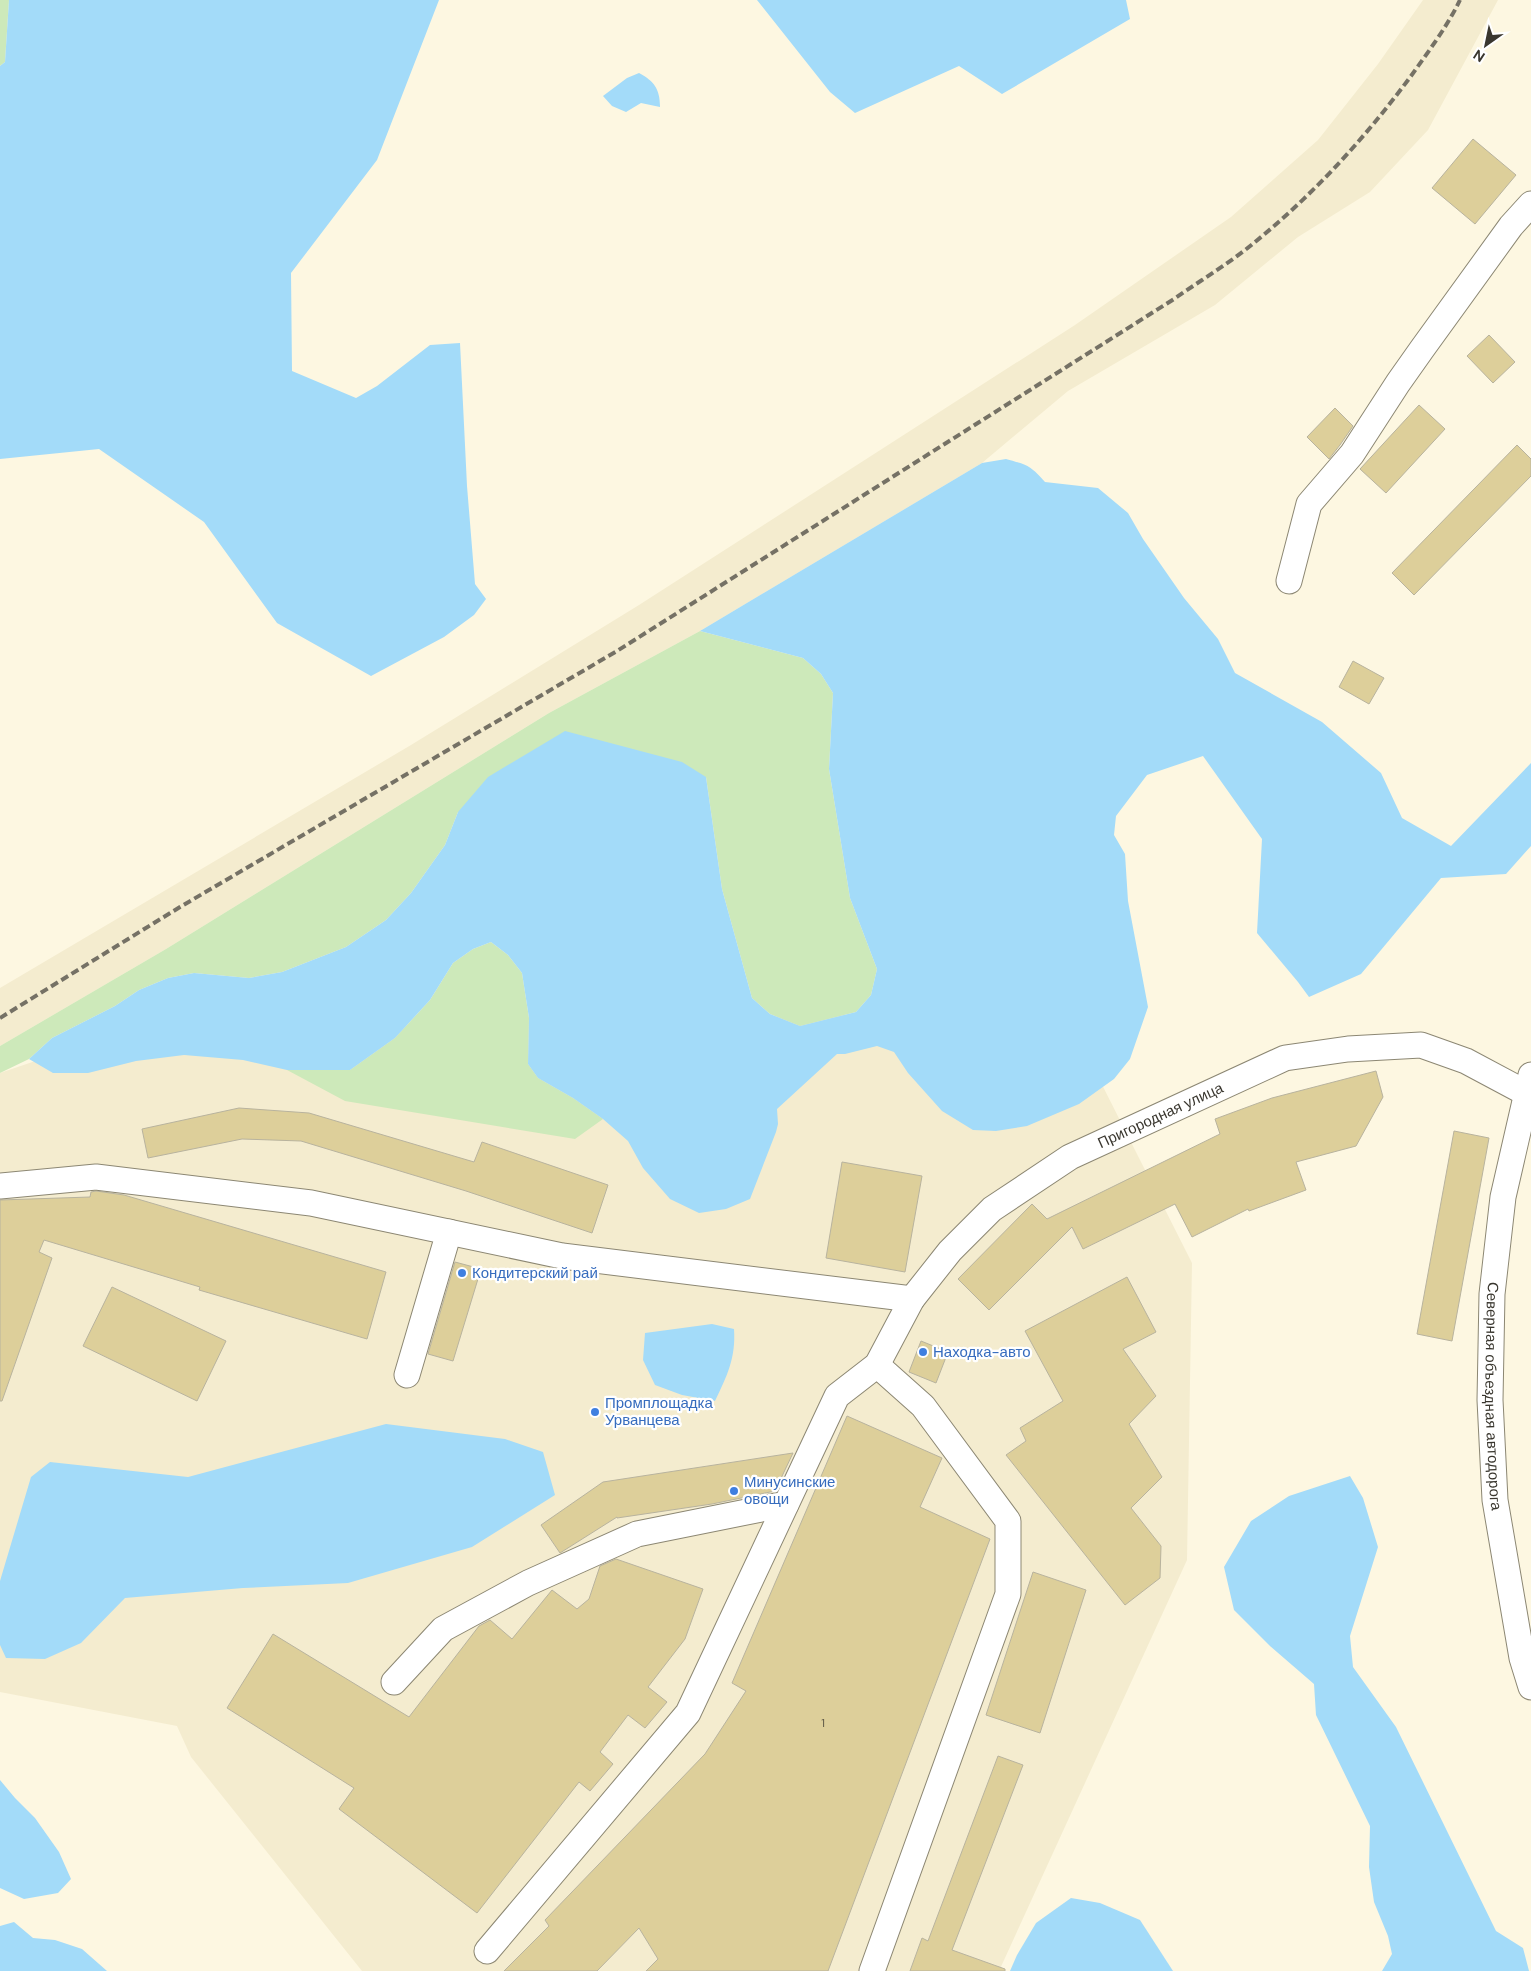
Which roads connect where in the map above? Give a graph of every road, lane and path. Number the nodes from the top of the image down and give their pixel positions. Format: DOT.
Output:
graph roads {
  1 [pos="1531,204"];
  2 [pos="1289,582"];
  3 [pos="1528,1084"];
  4 [pos="0,1186"];
  5 [pos="449,1232"];
  6 [pos="912,1299"];
  7 [pos="877,1365"];
  8 [pos="407,1375"];
  9 [pos="786,1504"];
  10 [pos="394,1682"];
  11 [pos="1531,1687"];
  12 [pos="488,1951"];
  13 [pos="872,1971"];
  1 -- 2 [label="street"];
  3 -- 6 [label="street, Пригородная улица"];
  3 -- 11 [label="street, Северная объездная автодорога"];
  4 -- 5 [label="street"];
  5 -- 6 [label="street"];
  5 -- 8 [label="street"];
  6 -- 7 [label="street, Пригородная улица"];
  7 -- 9 [label="street"];
  7 -- 13 [label="street"];
  9 -- 10 [label="street"];
  9 -- 12 [label="street"];
}
